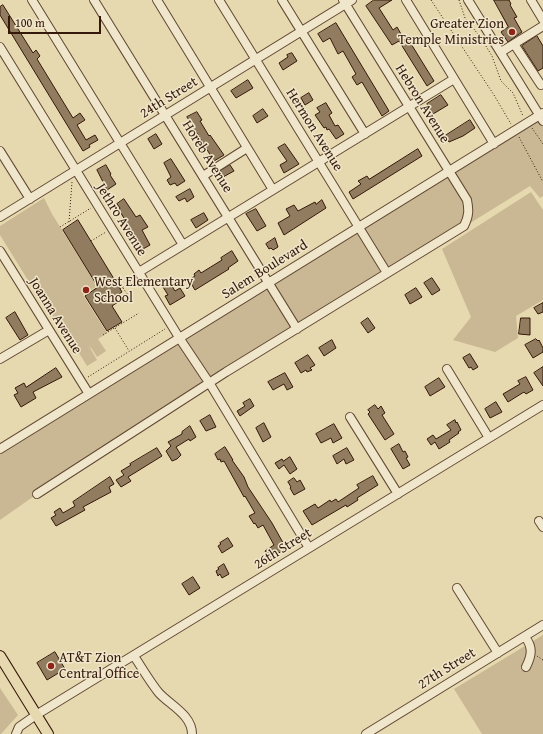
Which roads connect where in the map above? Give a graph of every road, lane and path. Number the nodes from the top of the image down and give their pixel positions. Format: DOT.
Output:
graph roads {
  1 [pos="32,0"];
  2 [pos="94,0"];
  3 [pos="157,0"];
  4 [pos="219,0"];
  5 [pos="282,0"];
  6 [pos="406,0"];
  7 [pos="431,0"];
  8 [pos="459,0"];
  9 [pos="468,0"];
  10 [pos="531,0"];
  11 [pos="347,1"];
  12 [pos="543,20"];
  13 [pos="543,26"];
  14 [pos="301,31"];
  15 [pos="514,44"];
  16 [pos="0,47"];
  17 [pos="501,52"];
  18 [pos="256,60"];
  19 [pos="529,68"];
  20 [pos="516,76"];
  21 [pos="454,79"];
  22 [pos="542,86"];
  23 [pos="210,88"];
  24 [pos="408,107"];
  25 [pos="165,115"];
  26 [pos="542,116"];
  27 [pos="525,119"];
  28 [pos="512,126"];
  29 [pos="532,128"];
  30 [pos="365,134"];
  31 [pos="518,136"];
  32 [pos="120,143"];
  33 [pos="494,144"];
  34 [pos="543,144"];
  35 [pos="247,148"];
  36 [pos="0,151"];
  37 [pos="319,162"];
  38 [pos="76,170"];
  39 [pos="449,172"];
  40 [pos="203,176"];
  41 [pos="543,182"];
  42 [pos="273,190"];
  43 [pos="30,199"];
  44 [pos="97,205"];
  45 [pos="0,217"];
  46 [pos="228,217"];
  47 [pos="69,222"];
  48 [pos="60,227"];
  49 [pos="112,228"];
  50 [pos="359,228"];
  51 [pos="91,241"];
  52 [pos="183,245"];
  53 [pos="0,251"];
  54 [pos="387,273"];
  55 [pos="140,274"];
  56 [pos="269,283"];
  57 [pos="130,298"];
  58 [pos="139,313"];
  59 [pos="124,322"];
  60 [pos="171,325"];
  61 [pos="126,326"];
  62 [pos="115,328"];
  63 [pos="297,328"];
  64 [pos="49,330"];
  65 [pos="103,335"];
  66 [pos="180,338"];
  67 [pos="129,351"];
  68 [pos="1,357"];
  69 [pos="447,369"];
  70 [pos="80,381"];
  71 [pos="210,384"];
  72 [pos="89,394"];
  73 [pos="543,405"];
  74 [pos="350,418"];
  75 [pos="489,438"];
  76 [pos="0,449"];
  77 [pos="37,494"];
  78 [pos="398,494"];
  79 [pos="309,548"];
  80 [pos="457,588"];
  81 [pos="543,625"];
  82 [pos="525,636"];
  83 [pos="498,653"];
  84 [pos="0,656"];
  85 [pos="134,656"];
  86 [pos="526,667"];
  87 [pos="36,715"];
  88 [pos="16,734"];
  89 [pos="48,734"];
  90 [pos="192,734"];
  91 [pos="366,734"];
  1 -- 32 [label="street"];
  2 -- 25 [label="street, Horeb Avenue"];
  3 -- 23 [label="street"];
  4 -- 18 [label="street, Hermon Avenue"];
  5 -- 14 [label="street"];
  6 -- 21 [label="street"];
  7 -- 28 [label="path"];
  8 -- 27 [label="path"];
  9 -- 17 [label="street"];
  10 -- 12 [label="street"];
  11 -- 14 [label="street, 24th Street"];
  11 -- 24 [label="street, Hebron Avenue"];
  13 -- 15 [label="street"];
  14 -- 18 [label="street, 24th Street"];
  14 -- 30 [label="street"];
  15 -- 17 [label="street"];
  15 -- 19 [label="street"];
  16 -- 38 [label="street, Jethro Avenue"];
  17 -- 20 [label="street"];
  18 -- 23 [label="street, 24th Street"];
  18 -- 37 [label="street, Hermon Avenue"];
  19 -- 20 [label="street"];
  19 -- 22 [label="street"];
  20 -- 26 [label="street"];
  21 -- 24 [label="street"];
  21 -- 33 [label="street"];
  23 -- 25 [label="street, 24th Street"];
  23 -- 35 [label="street"];
  24 -- 30 [label="street"];
  24 -- 39 [label="street, Hebron Avenue"];
  25 -- 32 [label="street, 24th Street"];
  25 -- 40 [label="street, Horeb Avenue"];
  26 -- 33 [label="street, Salem Boulevard"];
  29 -- 34 [label="path"];
  30 -- 37 [label="street"];
  31 -- 41 [label="path"];
  32 -- 38 [label="street, 24th Street"];
  32 -- 52 [label="street"];
  33 -- 39 [label="street, Salem Boulevard"];
  35 -- 40 [label="street"];
  35 -- 42 [label="street"];
  36 -- 43 [label="street"];
  37 -- 42 [label="street"];
  37 -- 50 [label="street, Hermon Avenue"];
  38 -- 43 [label="street, 24th Street"];
  38 -- 44 [label="street, Jethro Avenue"];
  38 -- 47 [label="path"];
  39 -- 50 [label="street, Salem Boulevard"];
  39 -- 54 [label="street, Hebron Avenue"];
  40 -- 46 [label="street, Horeb Avenue"];
  42 -- 46 [label="street"];
  43 -- 45 [label="street, 24th Street"];
  44 -- 47 [label="path"];
  44 -- 49 [label="street, Jethro Avenue"];
  46 -- 52 [label="street"];
  46 -- 56 [label="street, Horeb Avenue"];
  47 -- 48 [label="path"];
  49 -- 51 [label="path"];
  49 -- 55 [label="street, Jethro Avenue"];
  50 -- 54 [label="street, Hermon Avenue"];
  50 -- 56 [label="street, Salem Boulevard"];
  52 -- 55 [label="street"];
  53 -- 64 [label="street, Joanna Avenue"];
  54 -- 63 [label="street"];
  55 -- 57 [label="path"];
  55 -- 60 [label="street, Jethro Avenue"];
  56 -- 63 [label="street, Horeb Avenue"];
  56 -- 66 [label="street, Salem Boulevard"];
  58 -- 59 [label="path"];
  59 -- 61 [label="path"];
  59 -- 62 [label="path"];
  60 -- 66 [label="street, Jethro Avenue"];
  60 -- 67 [label="path"];
  62 -- 65 [label="path"];
  62 -- 67 [label="path"];
  63 -- 71 [label="street"];
  64 -- 68 [label="street"];
  64 -- 70 [label="street, Joanna Avenue"];
  66 -- 71 [label="street, Jethro Avenue"];
  66 -- 72 [label="street, Salem Boulevard"];
  67 -- 70 [label="path"];
  69 -- 75 [label="street"];
  70 -- 72 [label="street, Joanna Avenue"];
  71 -- 77 [label="street"];
  71 -- 79 [label="street, Jethro Avenue"];
  72 -- 76 [label="street, Salem Boulevard"];
  73 -- 75 [label="street, 26th Street"];
  74 -- 78 [label="street"];
  75 -- 78 [label="street, 26th Street"];
  78 -- 79 [label="street, 26th Street"];
  79 -- 85 [label="street, 26th Street"];
  80 -- 83 [label="street"];
  81 -- 82 [label="street, 27th Street"];
  82 -- 83 [label="street, 27th Street"];
  82 -- 86 [label="street"];
  83 -- 91 [label="street, 27th Street"];
  84 -- 87 [label="main road"];
  85 -- 87 [label="street, 26th Street"];
  85 -- 90 [label="street"];
  87 -- 88 [label="street, 26th Street"];
  87 -- 89 [label="main road"];
}
